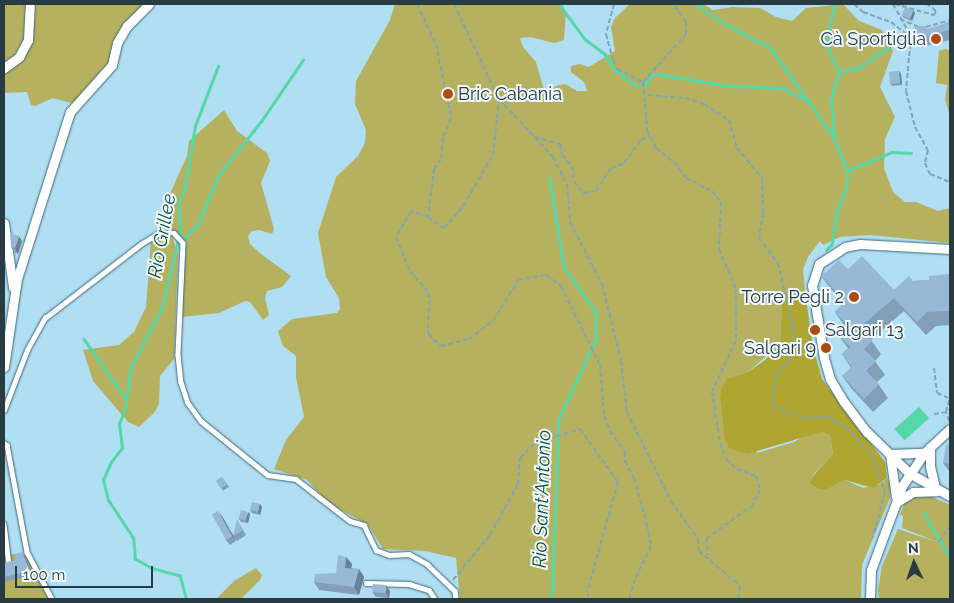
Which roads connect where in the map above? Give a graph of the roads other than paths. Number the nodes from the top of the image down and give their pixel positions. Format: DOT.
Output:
graph roads {
  1 [pos="30,4"];
  2 [pos="149,4"];
  3 [pos="4,68"];
  4 [pos="4,223"];
  5 [pos="950,249"];
  6 [pos="14,292"];
  7 [pos="4,367"];
  8 [pos="4,410"];
  9 [pos="950,428"];
  10 [pos="4,443"];
  11 [pos="927,450"];
  12 [pos="890,454"];
  13 [pos="909,473"];
  14 [pos="936,491"];
  15 [pos="950,496"];
  16 [pos="896,503"];
  17 [pos="4,524"];
  18 [pos="9,563"];
  19 [pos="366,583"];
  20 [pos="52,599"];
  21 [pos="435,599"];
  22 [pos="456,599"];
  23 [pos="870,599"];
  1 -- 3 [label="street"];
  2 -- 6 [label="street"];
  4 -- 6 [label="street"];
  5 -- 12 [label="street"];
  6 -- 7 [label="street"];
  8 -- 22 [label="lane"];
  9 -- 11 [label="street"];
  10 -- 20 [label="lane"];
  11 -- 12 [label="street"];
  11 -- 13 [label="street"];
  11 -- 14 [label="street"];
  12 -- 13 [label="street"];
  12 -- 16 [label="street"];
  13 -- 14 [label="street"];
  13 -- 16 [label="street"];
  14 -- 15 [label="street"];
  14 -- 16 [label="street"];
  16 -- 23 [label="street"];
  17 -- 18 [label="lane"];
  19 -- 21 [label="lane"];
}
